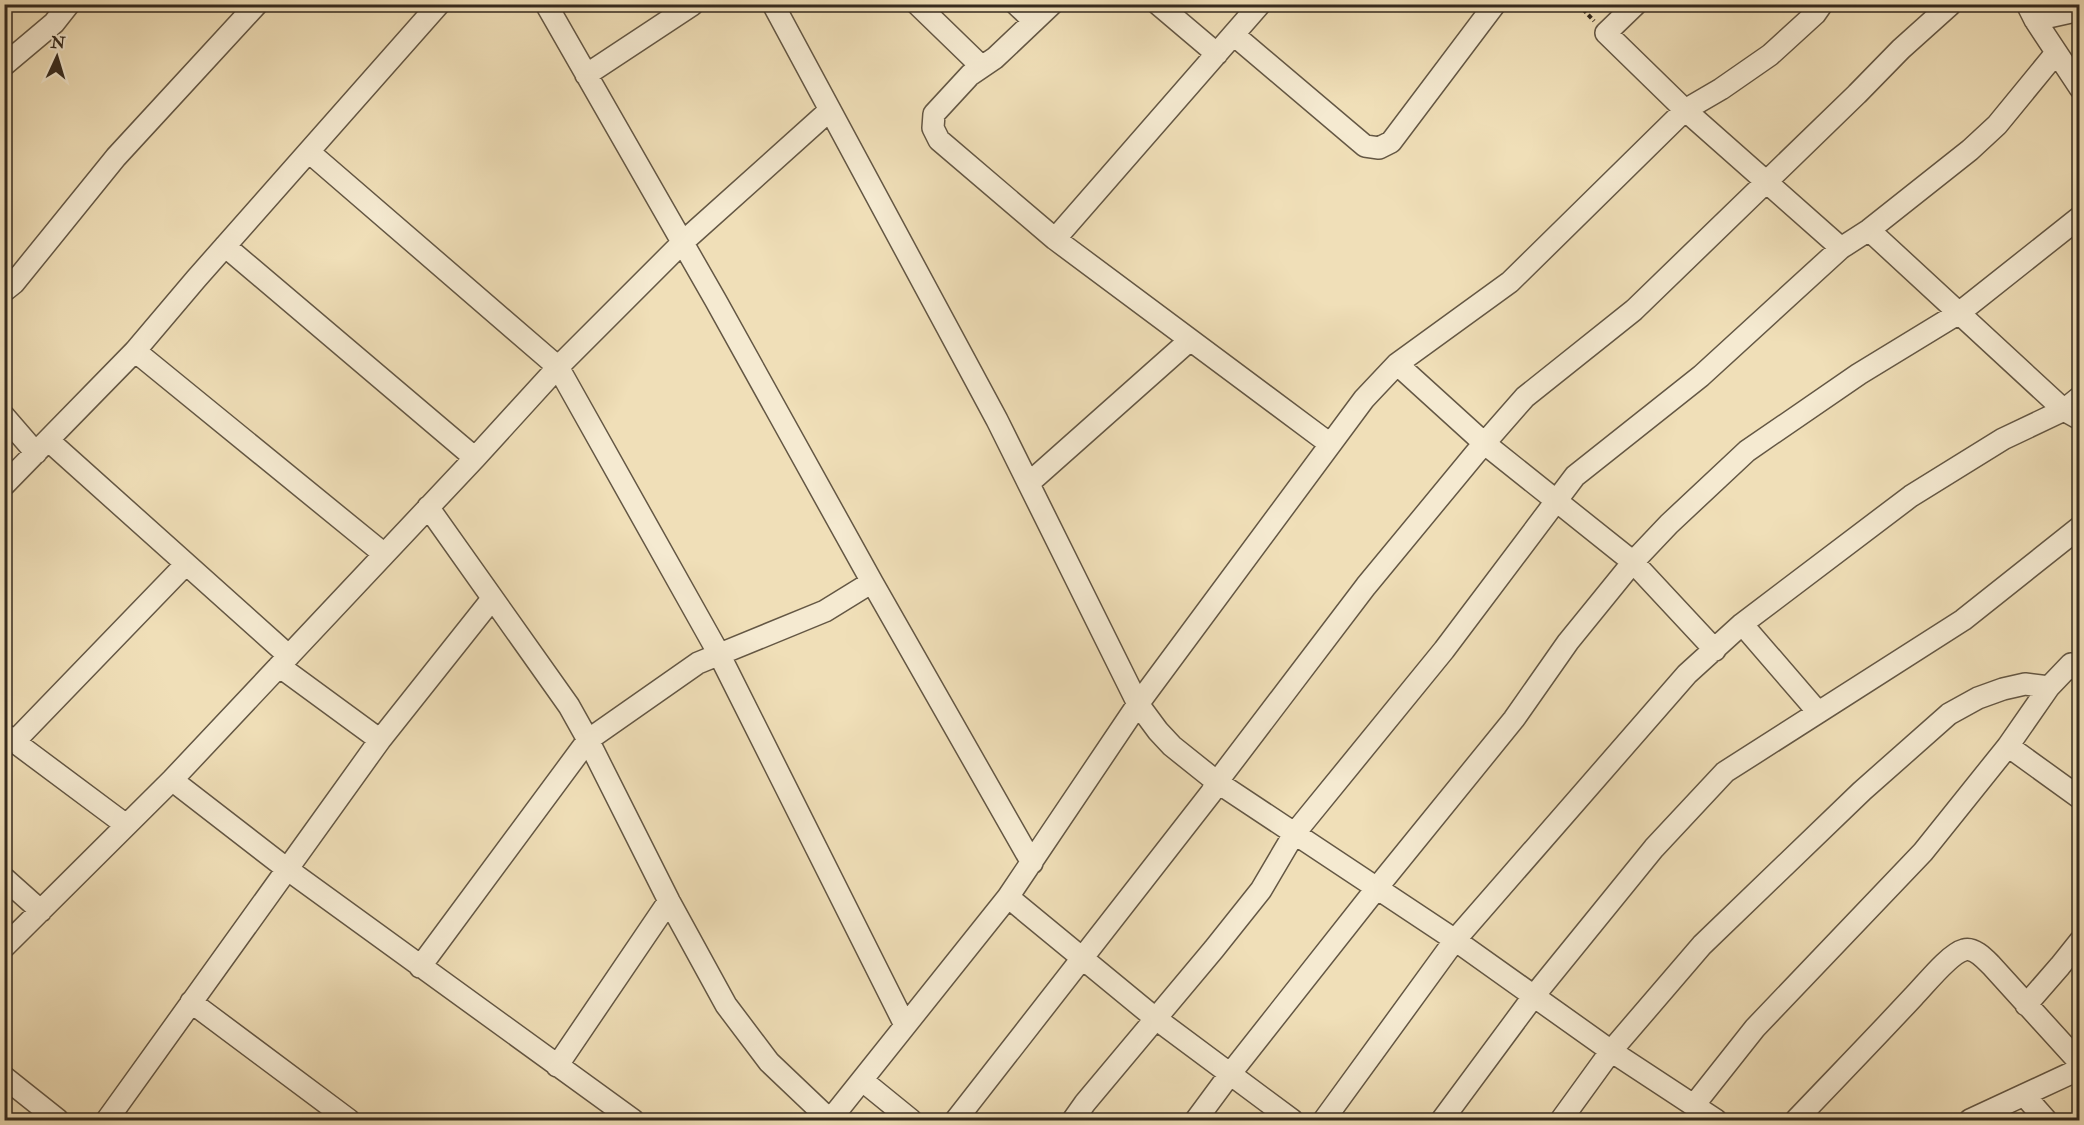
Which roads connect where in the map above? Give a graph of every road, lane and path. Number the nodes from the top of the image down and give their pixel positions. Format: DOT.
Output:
graph roads {
  1 [pos="69,4"];
  2 [pos="257,4"];
  3 [pos="439,4"];
  4 [pos="546,4"];
  5 [pos="773,4"];
  6 [pos="917,4"];
  7 [pos="1016,4"];
  8 [pos="1052,4"];
  9 [pos="1158,4"];
  10 [pos="1260,4"];
  11 [pos="1495,4"];
  12 [pos="1636,4"];
  13 [pos="1822,4"];
  14 [pos="692,5"];
  15 [pos="1950,5"];
  16 [pos="2079,10"];
  17 [pos="2031,12"];
  18 [pos="1034,21"];
  19 [pos="1234,35"];
  20 [pos="2056,53"];
  21 [pos="1217,54"];
  22 [pos="4,65"];
  23 [pos="982,67"];
  24 [pos="586,75"];
  25 [pos="2079,88"];
  26 [pos="830,110"];
  27 [pos="1685,110"];
  28 [pos="309,152"];
  29 [pos="1765,182"];
  30 [pos="2079,217"];
  31 [pos="1869,230"];
  32 [pos="1054,239"];
  33 [pos="683,242"];
  34 [pos="225,246"];
  35 [pos="1840,248"];
  36 [pos="4,291"];
  37 [pos="1959,313"];
  38 [pos="1190,340"];
  39 [pos="135,351"];
  40 [pos="1397,364"];
  41 [pos="558,367"];
  42 [pos="2074,409"];
  43 [pos="4,416"];
  44 [pos="1484,443"];
  45 [pos="1330,444"];
  46 [pos="42,447"];
  47 [pos="476,458"];
  48 [pos="1029,483"];
  49 [pos="4,485"];
  50 [pos="1556,502"];
  51 [pos="428,507"];
  52 [pos="2079,527"];
  53 [pos="384,554"];
  54 [pos="1634,562"];
  55 [pos="186,564"];
  56 [pos="872,582"];
  57 [pos="492,599"];
  58 [pos="1742,624"];
  59 [pos="1714,650"];
  60 [pos="719,654"];
  61 [pos="284,661"];
  62 [pos="2077,664"];
  63 [pos="2049,687"];
  64 [pos="1138,704"];
  65 [pos="1818,712"];
  66 [pos="9,738"];
  67 [pos="380,740"];
  68 [pos="588,740"];
  69 [pos="2008,746"];
  70 [pos="172,780"];
  71 [pos="1217,782"];
  72 [pos="2079,798"];
  73 [pos="126,825"];
  74 [pos="1294,834"];
  75 [pos="1032,863"];
  76 [pos="287,869"];
  77 [pos="4,878"];
  78 [pos="1376,889"];
  79 [pos="1008,897"];
  80 [pos="669,901"];
  81 [pos="41,911"];
  82 [pos="1455,940"];
  83 [pos="2079,940"];
  84 [pos="4,947"];
  85 [pos="1083,957"];
  86 [pos="420,966"];
  87 [pos="1533,997"];
  88 [pos="192,1002"];
  89 [pos="2026,1005"];
  90 [pos="1155,1018"];
  91 [pos="905,1025"];
  92 [pos="1611,1051"];
  93 [pos="2079,1063"];
  94 [pos="557,1066"];
  95 [pos="2079,1069"];
  96 [pos="1230,1074"];
  97 [pos="4,1077"];
  98 [pos="863,1081"];
  99 [pos="2024,1095"];
  100 [pos="1704,1115"];
  101 [pos="58,1120"];
  102 [pos="107,1120"];
  103 [pos="349,1120"];
  104 [pos="633,1120"];
  105 [pos="830,1120"];
  106 [pos="911,1120"];
  107 [pos="957,1120"];
  108 [pos="1073,1120"];
  109 [pos="1196,1120"];
  110 [pos="1292,1120"];
  111 [pos="1324,1120"];
  112 [pos="1442,1120"];
  113 [pos="1561,1120"];
  114 [pos="1796,1120"];
  115 [pos="1970,1120"];
  116 [pos="2046,1120"];
  1 -- 22 [label="street"];
  2 -- 36 [label="street"];
  3 -- 28 [label="street"];
  4 -- 24 [label="street"];
  5 -- 26 [label="street"];
  6 -- 23 [label="street"];
  7 -- 18 [label="street"];
  8 -- 18 [label="street"];
  9 -- 21 [label="street"];
  10 -- 19 [label="street"];
  11 -- 19 [label="street"];
  12 -- 27 [label="street"];
  13 -- 27 [label="street"];
  14 -- 24 [label="street"];
  15 -- 29 [label="street"];
  16 -- 17 [label="street"];
  17 -- 20 [label="street"];
  18 -- 23 [label="street"];
  19 -- 21 [label="street"];
  20 -- 25 [label="street"];
  20 -- 31 [label="street"];
  21 -- 32 [label="street"];
  23 -- 32 [label="street"];
  24 -- 33 [label="street"];
  26 -- 33 [label="street"];
  26 -- 48 [label="street"];
  27 -- 29 [label="street"];
  27 -- 40 [label="street"];
  28 -- 34 [label="street"];
  28 -- 41 [label="street"];
  29 -- 35 [label="street"];
  29 -- 44 [label="street"];
  30 -- 37 [label="street"];
  31 -- 35 [label="street"];
  31 -- 37 [label="street"];
  32 -- 38 [label="street"];
  33 -- 41 [label="street"];
  33 -- 56 [label="street"];
  34 -- 39 [label="street"];
  34 -- 47 [label="street"];
  35 -- 50 [label="street"];
  37 -- 42 [label="street"];
  37 -- 54 [label="street"];
  38 -- 45 [label="street"];
  38 -- 48 [label="street"];
  39 -- 46 [label="street"];
  39 -- 53 [label="street"];
  40 -- 44 [label="street"];
  40 -- 45 [label="street"];
  41 -- 47 [label="street"];
  41 -- 60 [label="street"];
  42 -- 58 [label="street"];
  43 -- 46 [label="street"];
  44 -- 50 [label="street"];
  44 -- 71 [label="street"];
  45 -- 64 [label="street"];
  46 -- 49 [label="street"];
  46 -- 55 [label="street"];
  47 -- 51 [label="street"];
  48 -- 64 [label="street"];
  50 -- 54 [label="street"];
  50 -- 74 [label="street"];
  51 -- 53 [label="street"];
  51 -- 57 [label="street"];
  52 -- 65 [label="street"];
  53 -- 61 [label="street"];
  54 -- 59 [label="street"];
  54 -- 78 [label="street"];
  55 -- 61 [label="street"];
  55 -- 66 [label="street"];
  56 -- 60 [label="street"];
  56 -- 75 [label="street"];
  57 -- 67 [label="street"];
  57 -- 68 [label="street"];
  58 -- 59 [label="street"];
  58 -- 65 [label="street"];
  59 -- 82 [label="street"];
  60 -- 68 [label="street"];
  60 -- 91 [label="street"];
  61 -- 67 [label="street"];
  61 -- 70 [label="street"];
  62 -- 63 [label="street"];
  63 -- 69 [label="street"];
  63 -- 92 [label="street"];
  64 -- 71 [label="street"];
  64 -- 75 [label="street"];
  65 -- 87 [label="street"];
  66 -- 73 [label="street"];
  67 -- 76 [label="street"];
  68 -- 80 [label="street"];
  68 -- 86 [label="street"];
  69 -- 72 [label="street"];
  69 -- 100 [label="street"];
  70 -- 73 [label="street"];
  70 -- 76 [label="street"];
  71 -- 74 [label="street"];
  71 -- 85 [label="street"];
  73 -- 81 [label="street"];
  74 -- 78 [label="street"];
  74 -- 90 [label="street"];
  75 -- 79 [label="street"];
  76 -- 86 [label="street"];
  76 -- 88 [label="street"];
  77 -- 81 [label="street"];
  78 -- 82 [label="street"];
  78 -- 96 [label="street"];
  79 -- 85 [label="street"];
  79 -- 91 [label="street"];
  80 -- 94 [label="street"];
  80 -- 105 [label="street"];
  81 -- 84 [label="street"];
  82 -- 87 [label="street"];
  82 -- 111 [label="street"];
  83 -- 89 [label="street"];
  85 -- 90 [label="street"];
  85 -- 107 [label="street"];
  86 -- 94 [label="street"];
  87 -- 92 [label="street"];
  87 -- 112 [label="street"];
  88 -- 102 [label="street"];
  88 -- 103 [label="street"];
  89 -- 93 [label="street"];
  89 -- 114 [label="street"];
  90 -- 96 [label="street"];
  90 -- 108 [label="street"];
  91 -- 98 [label="street"];
  92 -- 100 [label="street"];
  92 -- 113 [label="street"];
  94 -- 104 [label="street"];
  95 -- 99 [label="street"];
  96 -- 109 [label="street"];
  96 -- 110 [label="street"];
  97 -- 101 [label="street"];
  98 -- 105 [label="street"];
  98 -- 106 [label="street"];
  99 -- 115 [label="street"];
  99 -- 116 [label="street"];
}
